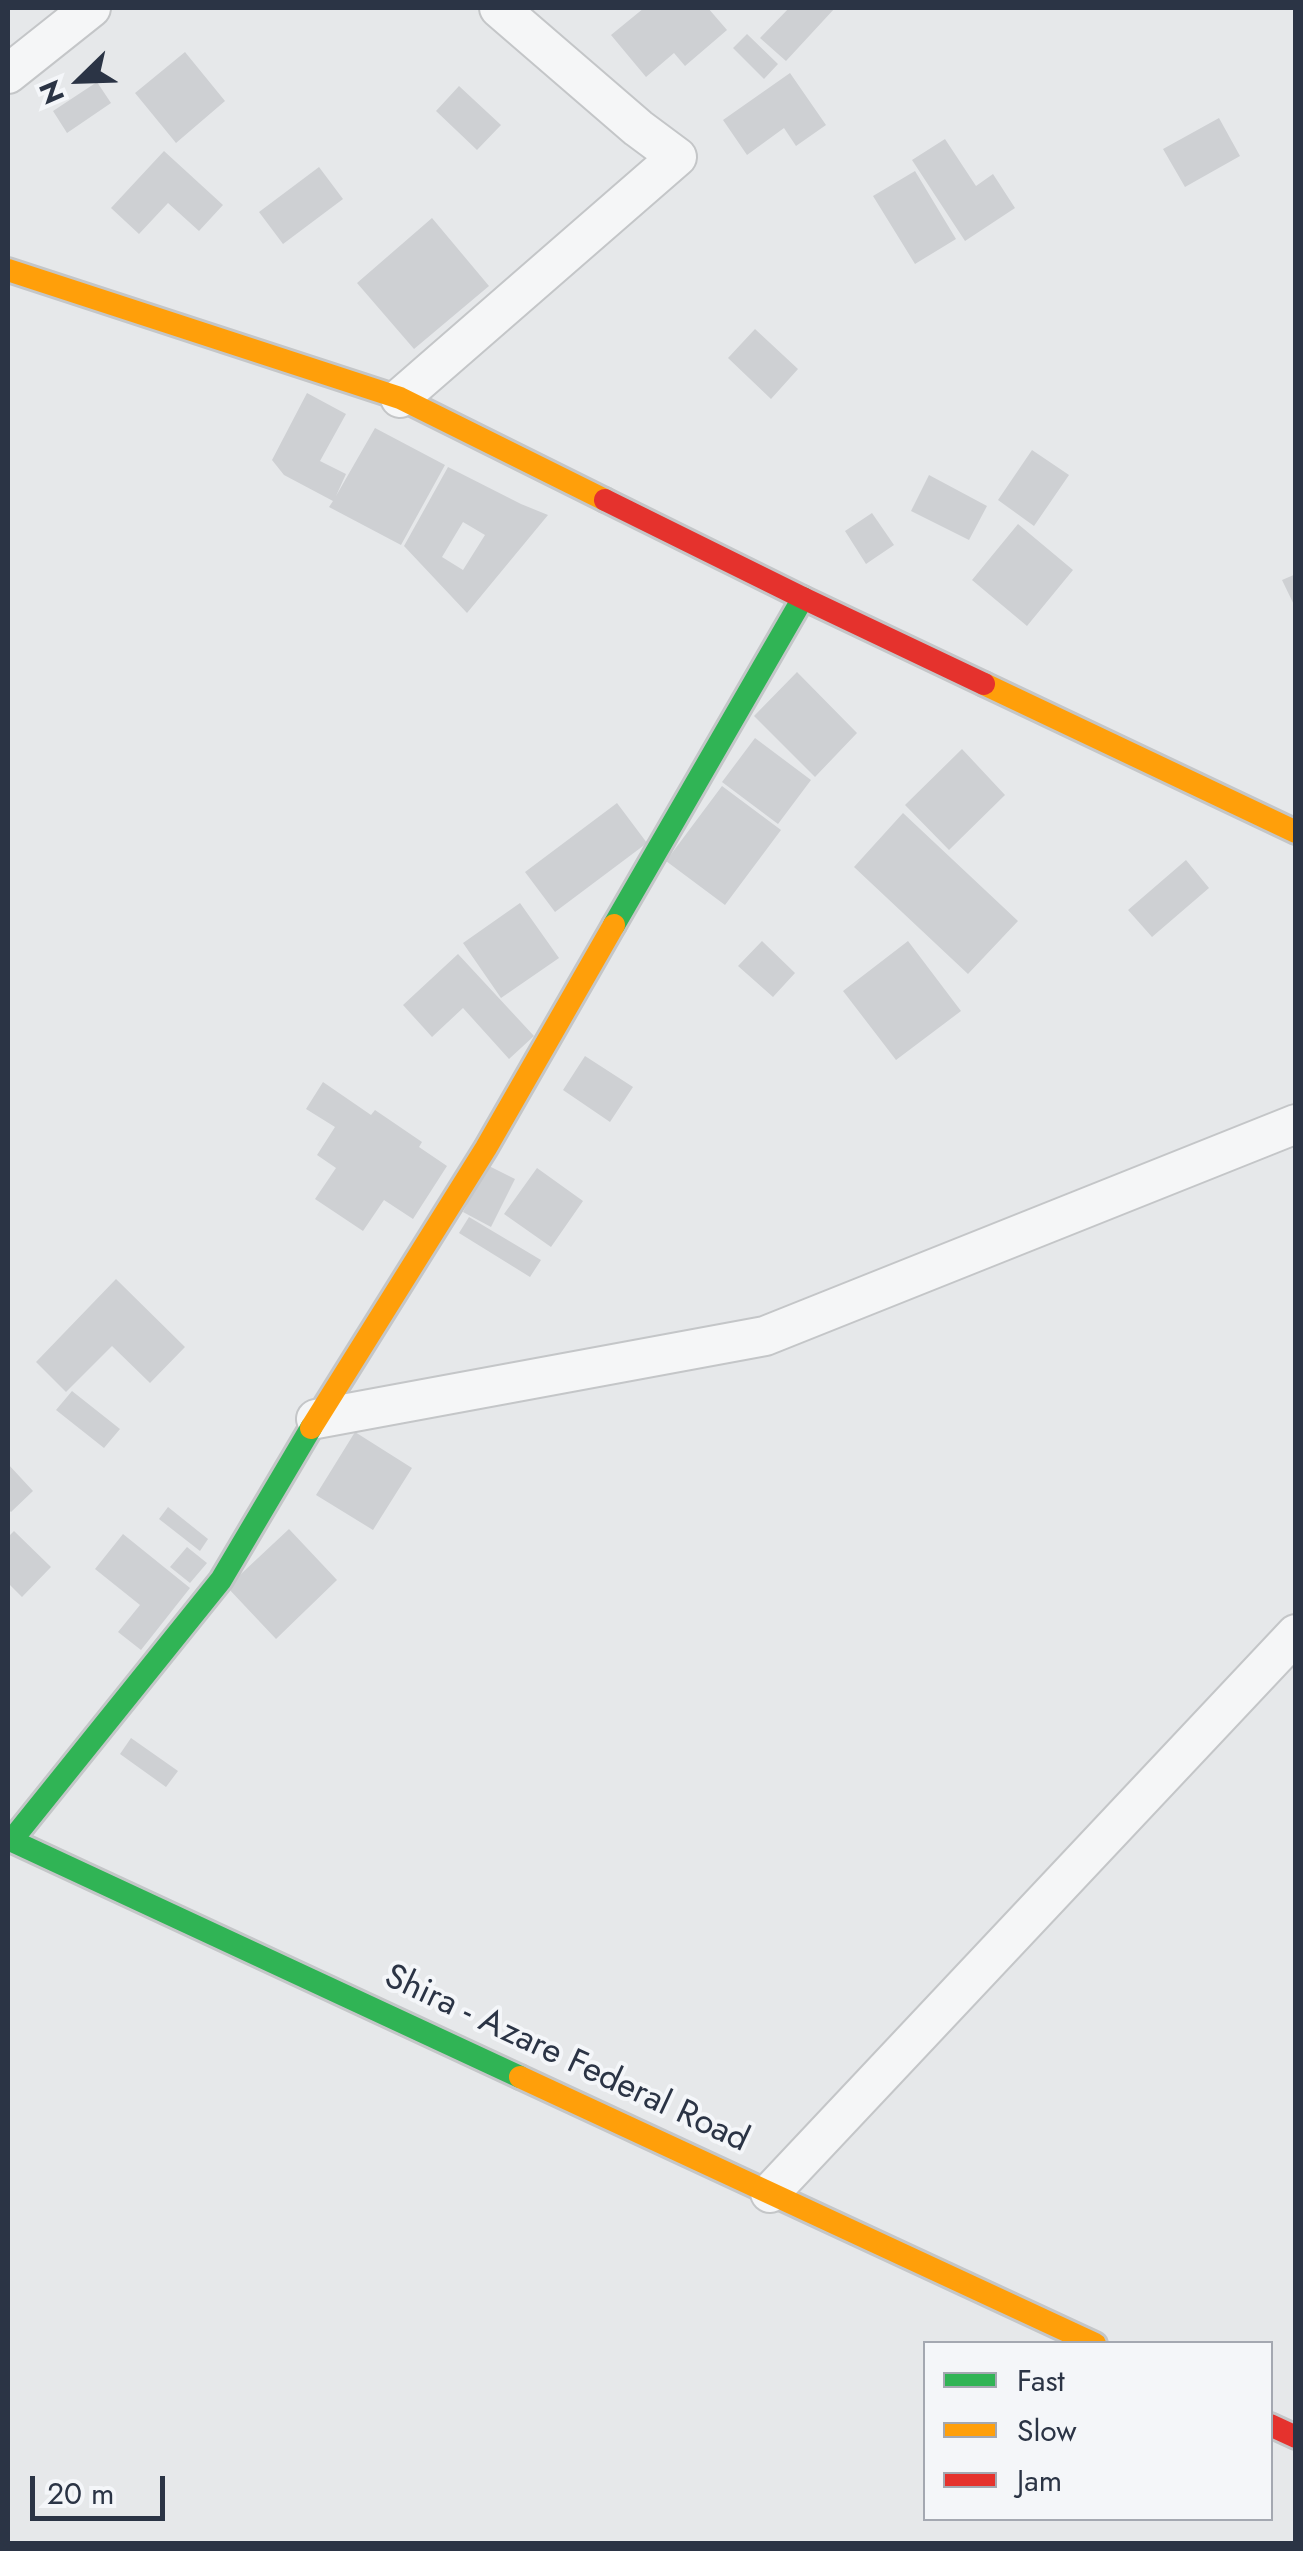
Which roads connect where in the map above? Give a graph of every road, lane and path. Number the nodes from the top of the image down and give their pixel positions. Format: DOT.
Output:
graph roads {
  1 [pos="91,8"];
  2 [pos="500,8"];
  3 [pos="8,74"];
  4 [pos="8,270"];
  5 [pos="400,398"];
  6 [pos="803,598"];
  7 [pos="1296,832"];
  8 [pos="1296,1124"];
  9 [pos="316,1419"];
  10 [pos="1296,1634"];
  11 [pos="9,1840"];
  12 [pos="770,2193"];
  13 [pos="1089,2341"];
  14 [pos="1273,2426"];
  15 [pos="1296,2437"];
  1 -- 3 [label="street"];
  2 -- 5 [label="street"];
  4 -- 5 [label="street"];
  5 -- 6 [label="street"];
  6 -- 7 [label="street"];
  6 -- 9 [label="street"];
  8 -- 9 [label="street"];
  9 -- 11 [label="street"];
  10 -- 12 [label="street"];
  11 -- 12 [label="street, Shira - Azare Federal Road"];
  12 -- 13 [label="street, Shira - Azare Federal Road"];
  14 -- 15 [label="street"];
}
